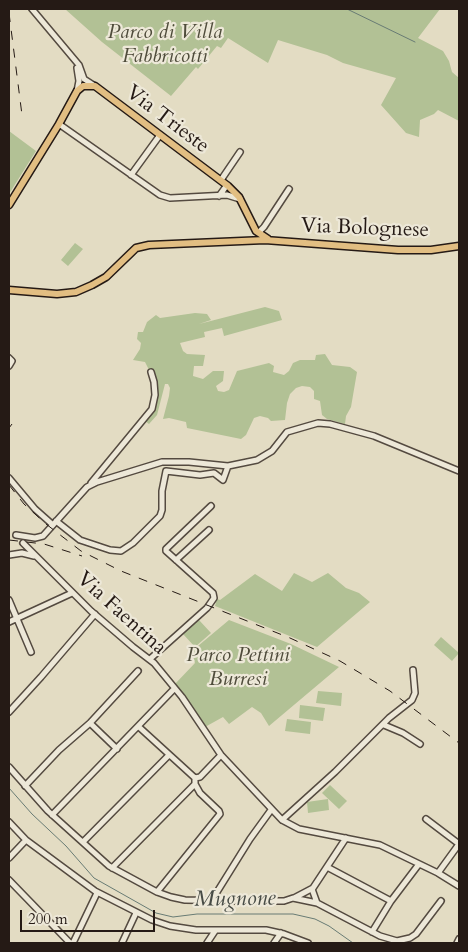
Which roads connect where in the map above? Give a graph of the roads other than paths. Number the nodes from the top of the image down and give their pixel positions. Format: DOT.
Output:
graph roads {
  1 [pos="32,9"];
  2 [pos="76,62"];
  3 [pos="95,86"];
  4 [pos="79,88"];
  5 [pos="59,124"];
  6 [pos="160,135"];
  7 [pos="240,152"];
  8 [pos="130,175"];
  9 [pos="221,180"];
  10 [pos="227,185"];
  11 [pos="289,189"];
  12 [pos="219,196"];
  13 [pos="240,199"];
  14 [pos="9,205"];
  15 [pos="257,236"];
  16 [pos="459,246"];
  17 [pos="9,290"];
  18 [pos="9,358"];
  19 [pos="9,366"];
  20 [pos="151,372"];
  21 [pos="165,462"];
  22 [pos="228,466"];
  23 [pos="459,471"];
  24 [pos="166,472"];
  25 [pos="9,478"];
  26 [pos="88,487"];
  27 [pos="211,506"];
  28 [pos="55,523"];
  29 [pos="209,530"];
  30 [pos="9,556"];
  31 [pos="36,557"];
  32 [pos="176,560"];
  33 [pos="72,593"];
  34 [pos="9,600"];
  35 [pos="95,614"];
  36 [pos="17,618"];
  37 [pos="9,622"];
  38 [pos="31,652"];
  39 [pos="150,659"];
  40 [pos="413,670"];
  41 [pos="138,671"];
  42 [pos="174,688"];
  43 [pos="9,712"];
  44 [pos="90,723"];
  45 [pos="384,724"];
  46 [pos="139,727"];
  47 [pos="420,744"];
  48 [pos="117,749"];
  49 [pos="169,755"];
  50 [pos="221,756"];
  51 [pos="9,767"];
  52 [pos="195,781"];
  53 [pos="25,786"];
  54 [pos="271,810"];
  55 [pos="52,815"];
  56 [pos="426,819"];
  57 [pos="282,820"];
  58 [pos="9,822"];
  59 [pos="346,838"];
  60 [pos="26,840"];
  61 [pos="83,842"];
  62 [pos="9,858"];
  63 [pos="419,864"];
  64 [pos="327,867"];
  65 [pos="112,868"];
  66 [pos="438,873"];
  67 [pos="9,880"];
  68 [pos="459,886"];
  69 [pos="312,889"];
  70 [pos="157,892"];
  71 [pos="97,893"];
  72 [pos="293,898"];
  73 [pos="212,900"];
  74 [pos="391,901"];
  75 [pos="441,901"];
  76 [pos="318,903"];
  77 [pos="136,913"];
  78 [pos="215,931"];
  79 [pos="372,932"];
  80 [pos="281,933"];
  81 [pos="459,939"];
  82 [pos="70,943"];
  83 [pos="73,943"];
  84 [pos="122,943"];
  85 [pos="207,943"];
  86 [pos="274,943"];
  87 [pos="308,943"];
  88 [pos="456,943"];
  1 -- 2 [label="street, Via Trieste"];
  2 -- 3 [label="street, Via Trieste"];
  2 -- 4 [label="street"];
  3 -- 4 [label="main road, Via Trieste"];
  3 -- 6 [label="main road, Via Trieste"];
  4 -- 5 [label="main road"];
  5 -- 8 [label="street"];
  5 -- 14 [label="main road"];
  6 -- 8 [label="street"];
  6 -- 9 [label="main road, Via Trieste"];
  7 -- 9 [label="street, Via Trieste"];
  8 -- 12 [label="street"];
  9 -- 10 [label="main road, Via Trieste"];
  10 -- 12 [label="street"];
  10 -- 13 [label="main road, Via Trieste"];
  11 -- 15 [label="street"];
  12 -- 13 [label="street"];
  13 -- 15 [label="main road, Via Trieste"];
  15 -- 16 [label="main road, Via Bolognese"];
  15 -- 17 [label="main road, Via Bolognese"];
  18 -- 19 [label="street"];
  20 -- 26 [label="street"];
  21 -- 22 [label="street"];
  21 -- 24 [label="street"];
  21 -- 26 [label="street"];
  22 -- 23 [label="street"];
  22 -- 24 [label="street"];
  24 -- 28 [label="street"];
  25 -- 28 [label="street"];
  26 -- 28 [label="street"];
  27 -- 32 [label="street"];
  28 -- 31 [label="street, Via Faentina"];
  29 -- 32 [label="street"];
  30 -- 31 [label="street"];
  31 -- 33 [label="street, Via Faentina"];
  32 -- 39 [label="street"];
  33 -- 35 [label="street, Via Faentina"];
  33 -- 36 [label="street"];
  34 -- 36 [label="street"];
  35 -- 39 [label="street, Via Faentina"];
  35 -- 43 [label="street"];
  36 -- 37 [label="street"];
  36 -- 38 [label="street"];
  39 -- 42 [label="street, Via Faentina"];
  40 -- 45 [label="street"];
  41 -- 44 [label="street"];
  42 -- 46 [label="street"];
  42 -- 50 [label="street, Via Faentina"];
  44 -- 48 [label="street"];
  44 -- 53 [label="street"];
  45 -- 47 [label="street"];
  45 -- 57 [label="street"];
  46 -- 48 [label="street"];
  46 -- 49 [label="street"];
  48 -- 55 [label="street"];
  49 -- 52 [label="street"];
  49 -- 61 [label="street"];
  50 -- 52 [label="street"];
  50 -- 54 [label="street, Via Faentina"];
  51 -- 53 [label="street"];
  52 -- 65 [label="street"];
  52 -- 70 [label="street"];
  53 -- 55 [label="street"];
  54 -- 57 [label="street, Via Faentina"];
  54 -- 73 [label="street"];
  55 -- 61 [label="street"];
  56 -- 66 [label="street"];
  57 -- 59 [label="street, Via Faentina"];
  58 -- 60 [label="street"];
  59 -- 63 [label="street, Via Faentina"];
  59 -- 64 [label="street"];
  60 -- 62 [label="street"];
  60 -- 71 [label="street"];
  61 -- 65 [label="street"];
  63 -- 66 [label="street, Via Faentina"];
  63 -- 74 [label="street"];
  64 -- 69 [label="street"];
  64 -- 74 [label="street"];
  65 -- 70 [label="street"];
  66 -- 68 [label="street, Via Faentina"];
  67 -- 82 [label="street"];
  69 -- 72 [label="street"];
  69 -- 76 [label="street"];
  70 -- 73 [label="street"];
  71 -- 77 [label="street"];
  71 -- 83 [label="street"];
  72 -- 73 [label="street"];
  72 -- 76 [label="street"];
  74 -- 79 [label="street"];
  75 -- 79 [label="street"];
  76 -- 79 [label="street"];
  77 -- 78 [label="street"];
  77 -- 84 [label="street"];
  78 -- 80 [label="street"];
  78 -- 85 [label="street"];
  80 -- 86 [label="street"];
  80 -- 87 [label="street"];
  81 -- 88 [label="street"];
}
